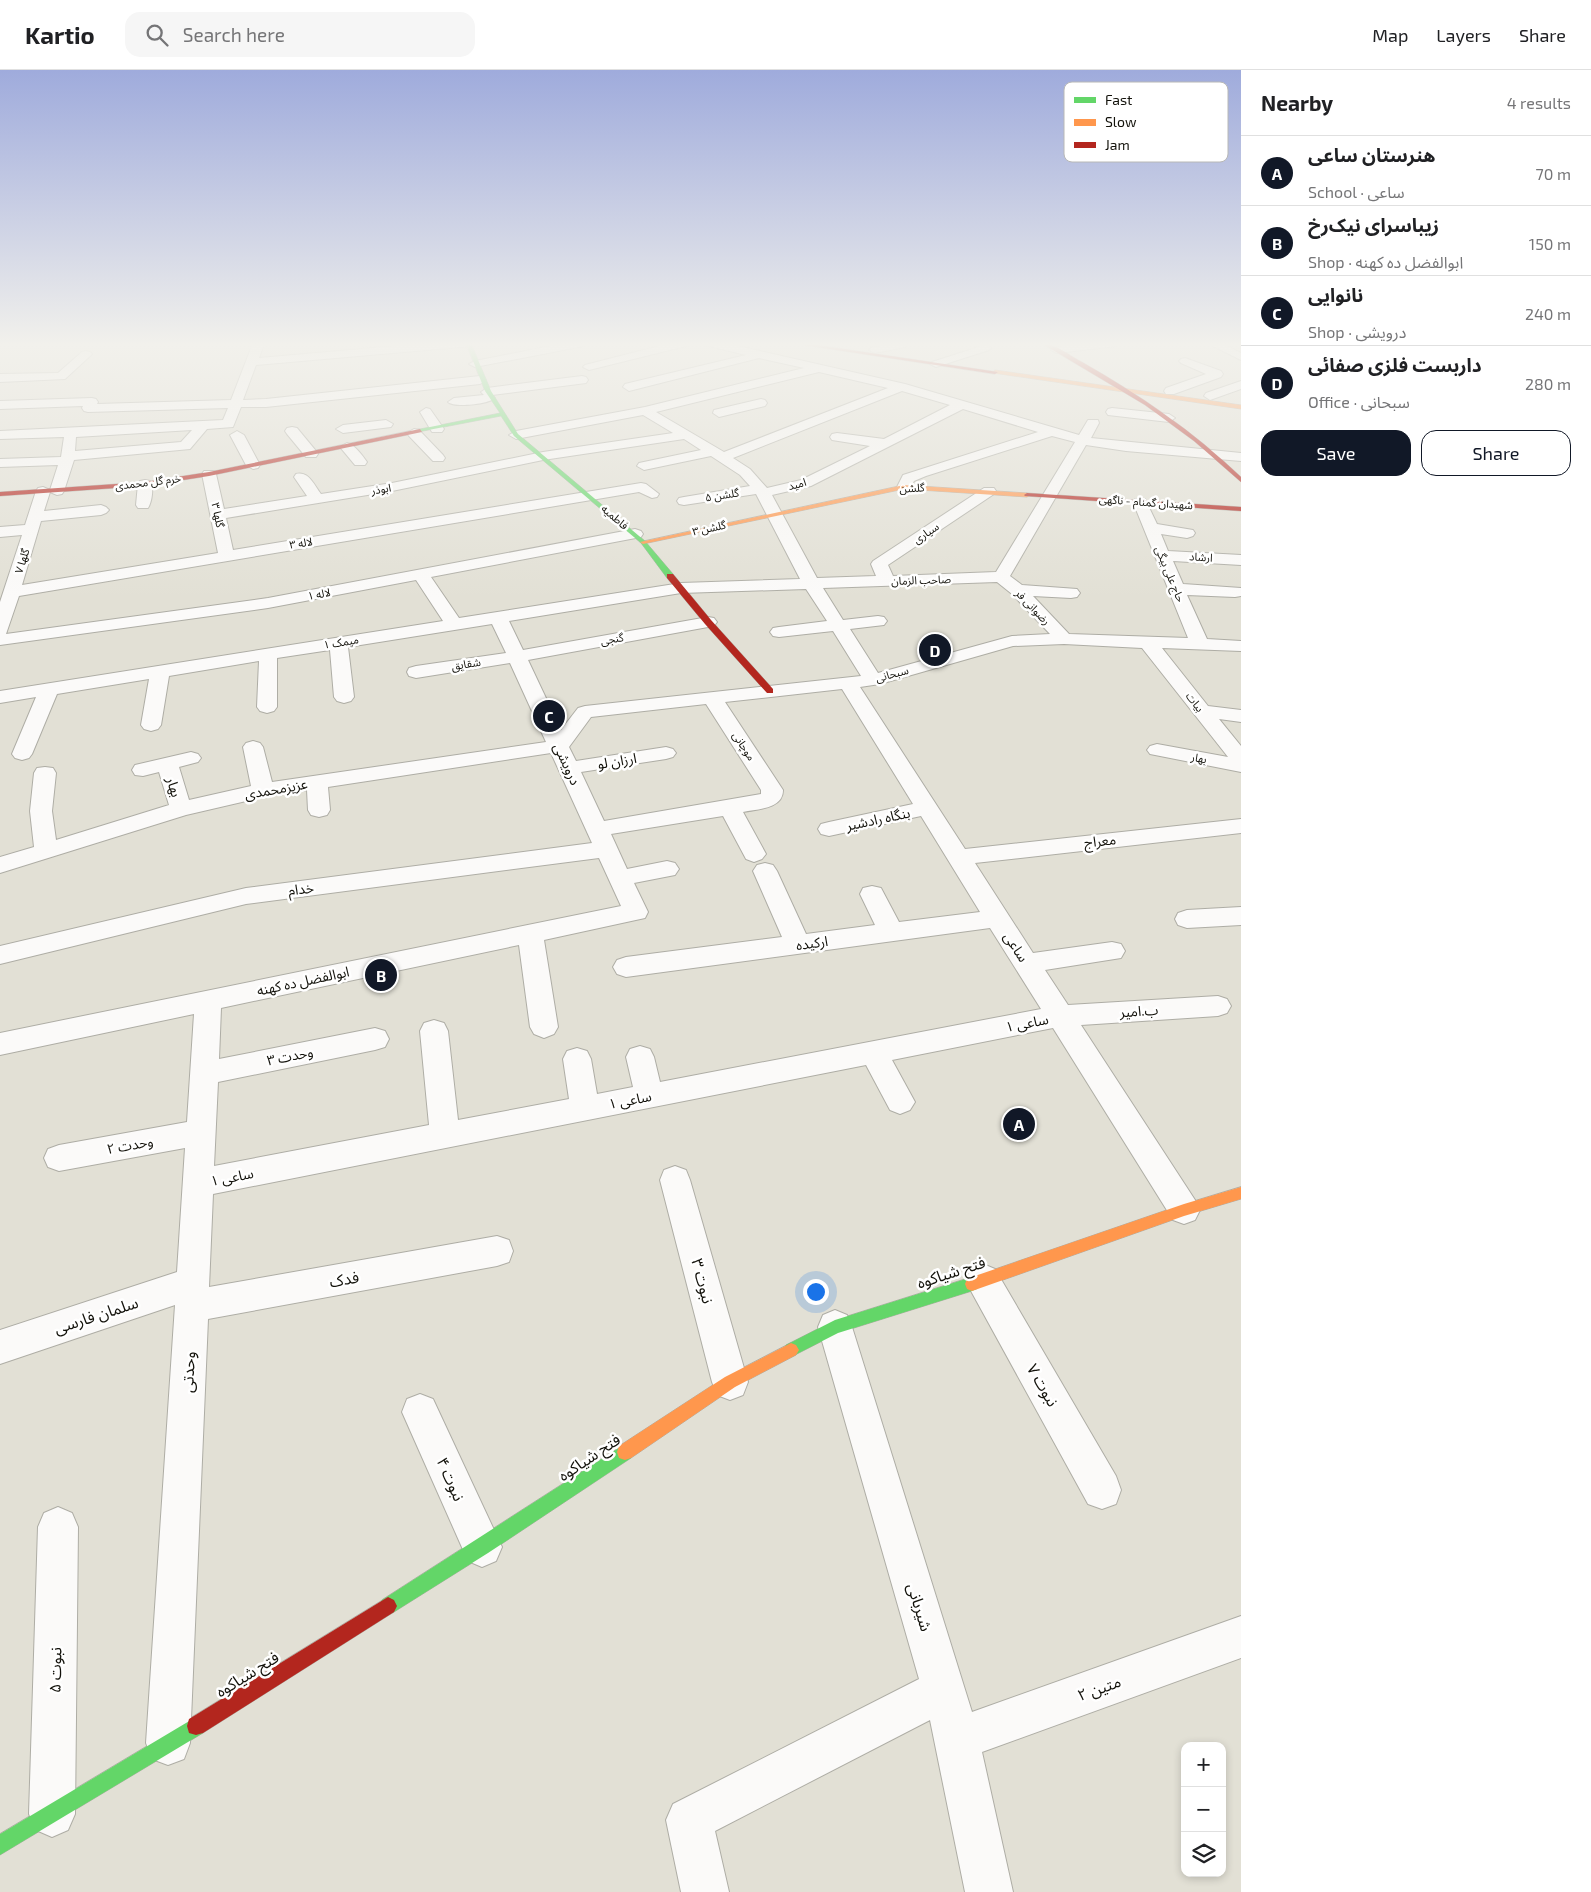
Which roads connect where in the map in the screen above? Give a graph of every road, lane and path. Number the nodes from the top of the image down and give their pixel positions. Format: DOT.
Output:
graph roads {
  1 [pos="74,428"];
  2 [pos="165,428"];
  3 [pos="201,428"];
  4 [pos="348,428"];
  5 [pos="389,428"];
  6 [pos="436,428"];
  7 [pos="510,428"];
  8 [pos="553,428"];
  9 [pos="800,428"];
  10 [pos="917,428"];
  11 [pos="1044,428"];
  12 [pos="1090,428"];
  13 [pos="1182,428"];
  14 [pos="343,429"];
  15 [pos="685,429"];
  16 [pos="292,430"];
  17 [pos="1054,431"];
  18 [pos="71,433"];
  19 [pos="414,433"];
  20 [pos="0,435"];
  21 [pos="237,435"];
  22 [pos="516,435"];
  23 [pos="393,437"];
  24 [pos="837,437"];
  25 [pos="772,439"];
  26 [pos="1084,441"];
  27 [pos="888,443"];
  28 [pos="757,445"];
  29 [pos="347,447"];
  30 [pos="1126,447"];
  31 [pos="311,454"];
  32 [pos="718,454"];
  33 [pos="543,456"];
  34 [pos="1218,456"];
  35 [pos="1241,457"];
  36 [pos="67,458"];
  37 [pos="438,458"];
  38 [pos="360,462"];
  39 [pos="1129,462"];
  40 [pos="0,463"];
  41 [pos="253,466"];
  42 [pos="644,466"];
  43 [pos="209,474"];
  44 [pos="301,476"];
  45 [pos="725,478"];
  46 [pos="1241,480"];
  47 [pos="145,484"];
  48 [pos="904,487"];
  49 [pos="50,491"];
  50 [pos="757,491"];
  51 [pos="989,491"];
  52 [pos="0,494"];
  53 [pos="652,494"];
  54 [pos="590,496"];
  55 [pos="1051,496"];
  56 [pos="317,499"];
  57 [pos="684,501"];
  58 [pos="1140,502"];
  59 [pos="144,505"];
  60 [pos="1241,509"];
  61 [pos="101,510"];
  62 [pos="218,514"];
  63 [pos="775,514"];
  64 [pos="34,523"];
  65 [pos="1151,528"];
  66 [pos="0,532"];
  67 [pos="1187,533"];
  68 [pos="639,538"];
  69 [pos="226,555"];
  70 [pos="1162,555"];
  71 [pos="1240,560"];
  72 [pos="18,572"];
  73 [pos="0,575"];
  74 [pos="421,575"];
  75 [pos="1001,577"];
  76 [pos="811,583"];
  77 [pos="895,586"];
  78 [pos="681,588"];
  79 [pos="1176,589"];
  80 [pos="1018,590"];
  81 [pos="12,592"];
  82 [pos="1235,592"];
  83 [pos="1071,593"];
  84 [pos="498,617"];
  85 [pos="452,621"];
  86 [pos="878,621"];
  87 [pos="708,622"];
  88 [pos="838,625"];
  89 [pos="0,630"];
  90 [pos="779,632"];
  91 [pos="1064,639"];
  92 [pos="0,640"];
  93 [pos="339,643"];
  94 [pos="1148,643"];
  95 [pos="1200,645"];
  96 [pos="1241,646"];
  97 [pos="268,654"];
  98 [pos="516,657"];
  99 [pos="160,672"];
  100 [pos="416,672"];
  101 [pos="873,680"];
  102 [pos="848,684"];
  103 [pos="49,689"];
  104 [pos="770,691"];
  105 [pos="0,697"];
  106 [pos="344,697"];
  107 [pos="712,698"];
  108 [pos="267,707"];
  109 [pos="1202,711"];
  110 [pos="1241,716"];
  111 [pos="151,725"];
  112 [pos="559,746"];
  113 [pos="253,747"];
  114 [pos="1157,750"];
  115 [pos="666,753"];
  116 [pos="22,754"];
  117 [pos="191,758"];
  118 [pos="1241,760"];
  119 [pos="167,764"];
  120 [pos="1241,766"];
  121 [pos="569,768"];
  122 [pos="143,770"];
  123 [pos="45,773"];
  124 [pos="317,782"];
  125 [pos="263,790"];
  126 [pos="772,796"];
  127 [pos="730,808"];
  128 [pos="928,808"];
  129 [pos="181,809"];
  130 [pos="319,810"];
  131 [pos="1241,826"];
  132 [pos="829,829"];
  133 [pos="602,839"];
  134 [pos="46,850"];
  135 [pos="959,857"];
  136 [pos="0,864"];
  137 [pos="667,869"];
  138 [pos="620,878"];
  139 [pos="872,894"];
  140 [pos="636,912"];
  141 [pos="1241,916"];
  142 [pos="998,918"];
  143 [pos="1187,919"];
  144 [pos="891,932"];
  145 [pos="530,934"];
  146 [pos="798,944"];
  147 [pos="1112,951"];
  148 [pos="0,955"];
  149 [pos="1027,964"];
  150 [pos="626,967"];
  151 [pos="208,1001"];
  152 [pos="1218,1006"];
  153 [pos="1061,1016"];
  154 [pos="544,1027"];
  155 [pos="434,1031"];
  156 [pos="375,1040"];
  157 [pos="0,1044"];
  158 [pos="874,1053"];
  159 [pos="640,1058"];
  160 [pos="577,1059"];
  161 [pos="204,1073"];
  162 [pos="650,1096"];
  163 [pos="900,1102"];
  164 [pos="585,1108"];
  165 [pos="201,1132"];
  166 [pos="445,1136"];
  167 [pos="59,1158"];
  168 [pos="675,1180"];
  169 [pos="198,1183"];
  170 [pos="1237,1200"];
  171 [pos="1184,1210"];
  172 [pos="497,1251"];
  173 [pos="983,1280"];
  174 [pos="192,1295"];
  175 [pos="835,1327"];
  176 [pos="0,1347"];
  177 [pos="730,1382"];
  178 [pos="420,1412"];
  179 [pos="1102,1490"];
  180 [pos="58,1527"];
  181 [pos="482,1547"];
  182 [pos="1241,1637"];
  183 [pos="944,1690"];
  184 [pos="957,1739"];
  185 [pos="168,1743"];
  186 [pos="52,1814"];
  187 [pos="0,1844"];
  188 [pos="705,1892"];
  189 [pos="989,1892"];
  1 -- 18 [label="street"];
  2 -- 18 [label="street"];
  3 -- 36 [label="street"];
  4 -- 14 [label="street"];
  5 -- 23 [label="street"];
  6 -- 19 [label="street, خرم گل محمدی"];
  7 -- 22 [label="street, فاطمیه"];
  8 -- 22 [label="street"];
  9 -- 25 [label="street"];
  10 -- 27 [label="street, امید"];
  11 -- 17 [label="street"];
  12 -- 26 [label="street"];
  13 -- 34 [label="street"];
  15 -- 32 [label="street"];
  15 -- 33 [label="street, ابوذر"];
  16 -- 31 [label="street"];
  17 -- 26 [label="street"];
  17 -- 48 [label="street"];
  18 -- 20 [label="street"];
  18 -- 36 [label="street"];
  19 -- 23 [label="street, خرم گل محمدی"];
  19 -- 37 [label="street"];
  21 -- 41 [label="street"];
  22 -- 33 [label="street, فاطمیه"];
  23 -- 29 [label="street, خرم گل محمدی"];
  24 -- 27 [label="street"];
  25 -- 28 [label="street"];
  25 -- 28 [label="street"];
  26 -- 30 [label="street"];
  26 -- 55 [label="street"];
  27 -- 50 [label="street, امید"];
  28 -- 32 [label="street"];
  29 -- 31 [label="street, خرم گل محمدی"];
  29 -- 38 [label="street"];
  30 -- 34 [label="street"];
  30 -- 39 [label="street"];
  31 -- 41 [label="street, خرم گل محمدی"];
  32 -- 42 [label="street"];
  32 -- 50 [label="street"];
  33 -- 54 [label="street, فاطمیه"];
  33 -- 56 [label="street, ابوذر"];
  34 -- 35 [label="street"];
  34 -- 46 [label="street"];
  36 -- 40 [label="street"];
  36 -- 49 [label="street"];
  41 -- 43 [label="street, خرم گل محمدی"];
  43 -- 47 [label="street, خرم گل محمدی"];
  43 -- 62 [label="street, گلها ۳"];
  44 -- 56 [label="street"];
  45 -- 50 [label="street"];
  47 -- 49 [label="street, خرم گل محمدی"];
  47 -- 59 [label="street"];
  48 -- 51 [label="street, گلشن"];
  48 -- 63 [label="street, گلشن"];
  49 -- 52 [label="street, خرم گل محمدی"];
  49 -- 64 [label="street, گلها ۷"];
  50 -- 57 [label="street, گلشن ۵"];
  50 -- 63 [label="street"];
  51 -- 55 [label="street, گلشن"];
  51 -- 77 [label="street, سیاری"];
  53 -- 54 [label="street, لاله ۳"];
  54 -- 68 [label="street, فاطمیه"];
  54 -- 69 [label="street, لاله ۳"];
  55 -- 58 [label="street, شهیدان گمنام - ناگهی"];
  55 -- 75 [label="street"];
  56 -- 62 [label="street, ابوذر"];
  58 -- 60 [label="street, شهیدان گمنام - ناگهی"];
  58 -- 65 [label="street, حاج علی بیگی"];
  61 -- 64 [label="street"];
  62 -- 69 [label="street, گلها ۳"];
  63 -- 68 [label="street, گلشن ۳"];
  63 -- 76 [label="street"];
  64 -- 66 [label="street"];
  64 -- 72 [label="street, گلها ۷"];
  65 -- 67 [label="street"];
  65 -- 70 [label="street, حاج علی بیگی"];
  68 -- 74 [label="street, لاله ۱"];
  68 -- 78 [label="street, فاطمیه"];
  69 -- 81 [label="street, لاله ۳"];
  70 -- 71 [label="street, ارشاد"];
  70 -- 79 [label="street, حاج علی بیگی"];
  72 -- 73 [label="street"];
  72 -- 81 [label="street, گلها ۷"];
  74 -- 85 [label="street"];
  74 -- 92 [label="street, لاله ۱"];
  75 -- 77 [label="street, صاحب الزمان"];
  75 -- 80 [label="street, رضوانی فر"];
  76 -- 77 [label="street, صاحب الزمان"];
  76 -- 78 [label="street, صاحب الزمان"];
  76 -- 88 [label="street"];
  78 -- 84 [label="street, میمک ۱"];
  78 -- 87 [label="street, فاطمیه"];
  79 -- 82 [label="street"];
  79 -- 95 [label="street, حاج علی بیگی"];
  80 -- 83 [label="street"];
  80 -- 91 [label="street, رضوانی فر"];
  81 -- 89 [label="street, گلها ۷"];
  84 -- 93 [label="street, میمک ۱"];
  84 -- 98 [label="street, درویشی"];
  86 -- 88 [label="street"];
  87 -- 98 [label="street, گنجی"];
  87 -- 104 [label="street, فاطمیه"];
  88 -- 90 [label="street"];
  88 -- 101 [label="street"];
  91 -- 94 [label="street, سبحانی"];
  91 -- 101 [label="street, سبحانی"];
  93 -- 97 [label="street, میمک ۱"];
  93 -- 106 [label="street"];
  94 -- 95 [label="street, سبحانی"];
  94 -- 109 [label="street, بیات"];
  95 -- 96 [label="street, سبحانی"];
  97 -- 99 [label="street, میمک ۱"];
  97 -- 108 [label="street"];
  98 -- 100 [label="street, شقایق"];
  98 -- 112 [label="street, درویشی"];
  99 -- 103 [label="street, میمک ۱"];
  99 -- 111 [label="street"];
  101 -- 102 [label="street, سبحانی"];
  102 -- 104 [label="street, سبحانی"];
  102 -- 128 [label="street, ساعی"];
  103 -- 105 [label="street, میمک ۱"];
  103 -- 116 [label="street"];
  104 -- 107 [label="street, سبحانی"];
  107 -- 112 [label="street, سبحانی"];
  107 -- 126 [label="street, موچانی"];
  109 -- 110 [label="street"];
  109 -- 118 [label="street, بیات"];
  112 -- 121 [label="street, درویشی"];
  112 -- 124 [label="street, عزیزمحمدی"];
  113 -- 125 [label="street"];
  114 -- 120 [label="street, بهار"];
  115 -- 121 [label="street, ارزان لو"];
  117 -- 119 [label="street, بهار"];
  119 -- 122 [label="street, بهار"];
  119 -- 129 [label="street, بهار"];
  121 -- 133 [label="street, درویشی"];
  123 -- 134 [label="street"];
  124 -- 125 [label="street, عزیزمحمدی"];
  124 -- 130 [label="street"];
  125 -- 129 [label="street, عزیزمحمدی"];
  126 -- 127 [label="street, خدام"];
  127 -- 133 [label="street, خدام"];
  127 -- 146 [label="street"];
  128 -- 132 [label="street, بنگاه رادشیر"];
  128 -- 135 [label="street, ساعی"];
  129 -- 134 [label="street, عزیزمحمدی"];
  131 -- 135 [label="street, معراج"];
  133 -- 138 [label="street, درویشی"];
  133 -- 148 [label="street, خدام"];
  134 -- 136 [label="street, عزیزمحمدی"];
  135 -- 142 [label="street, ساعی"];
  137 -- 138 [label="street"];
  138 -- 140 [label="street, درویشی"];
  139 -- 144 [label="street"];
  140 -- 145 [label="street, ابوالفضل ده کهنه"];
  141 -- 143 [label="street"];
  142 -- 144 [label="street, ارکیده"];
  142 -- 149 [label="street, ساعی"];
  144 -- 146 [label="street, ارکیده"];
  145 -- 151 [label="street, ابوالفضل ده کهنه"];
  145 -- 154 [label="street"];
  146 -- 150 [label="street, ارکیده"];
  147 -- 149 [label="street"];
  149 -- 153 [label="street, ساعی"];
  151 -- 157 [label="street, ابوالفضل ده کهنه"];
  151 -- 161 [label="street, وحدتی"];
  152 -- 153 [label="street, ب.امیر"];
  153 -- 158 [label="street, ساعی ۱"];
  153 -- 171 [label="street, ساعی"];
  155 -- 166 [label="street"];
  156 -- 161 [label="street, وحدت ۳"];
  158 -- 162 [label="street, ساعی ۱"];
  158 -- 163 [label="street"];
  159 -- 162 [label="street"];
  160 -- 164 [label="street"];
  161 -- 165 [label="street, وحدتی"];
  162 -- 164 [label="street, ساعی ۱"];
  164 -- 166 [label="street, ساعی ۱"];
  165 -- 167 [label="street, وحدت ۲"];
  165 -- 169 [label="street, وحدتی"];
  166 -- 169 [label="street, ساعی ۱"];
  168 -- 177 [label="street, نبوت ۳"];
  169 -- 174 [label="street, وحدتی"];
  170 -- 171 [label="street, فتح شیاکوه"];
  171 -- 173 [label="street, فتح شیاکوه"];
  172 -- 174 [label="street, فدک"];
  173 -- 175 [label="street, فتح شیاکوه"];
  173 -- 179 [label="street, نبوت ۷"];
  174 -- 176 [label="street, سلمان فارسی"];
  174 -- 185 [label="street, وحدتی"];
  175 -- 177 [label="street, فتح شیاکوه"];
  175 -- 183 [label="street, شیربانی"];
  177 -- 181 [label="street, فتح شیاکوه"];
  178 -- 181 [label="street, نبوت ۴"];
  180 -- 186 [label="street, نبوت ۵"];
  181 -- 185 [label="street, فتح شیاکوه"];
  182 -- 184 [label="street, متین ۲"];
  183 -- 184 [label="street, شیربانی"];
  183 -- 188 [label="street"];
  184 -- 189 [label="street, شیربانی"];
  185 -- 186 [label="street, فتح شیاکوه"];
  186 -- 187 [label="street, فتح شیاکوه"];
}
